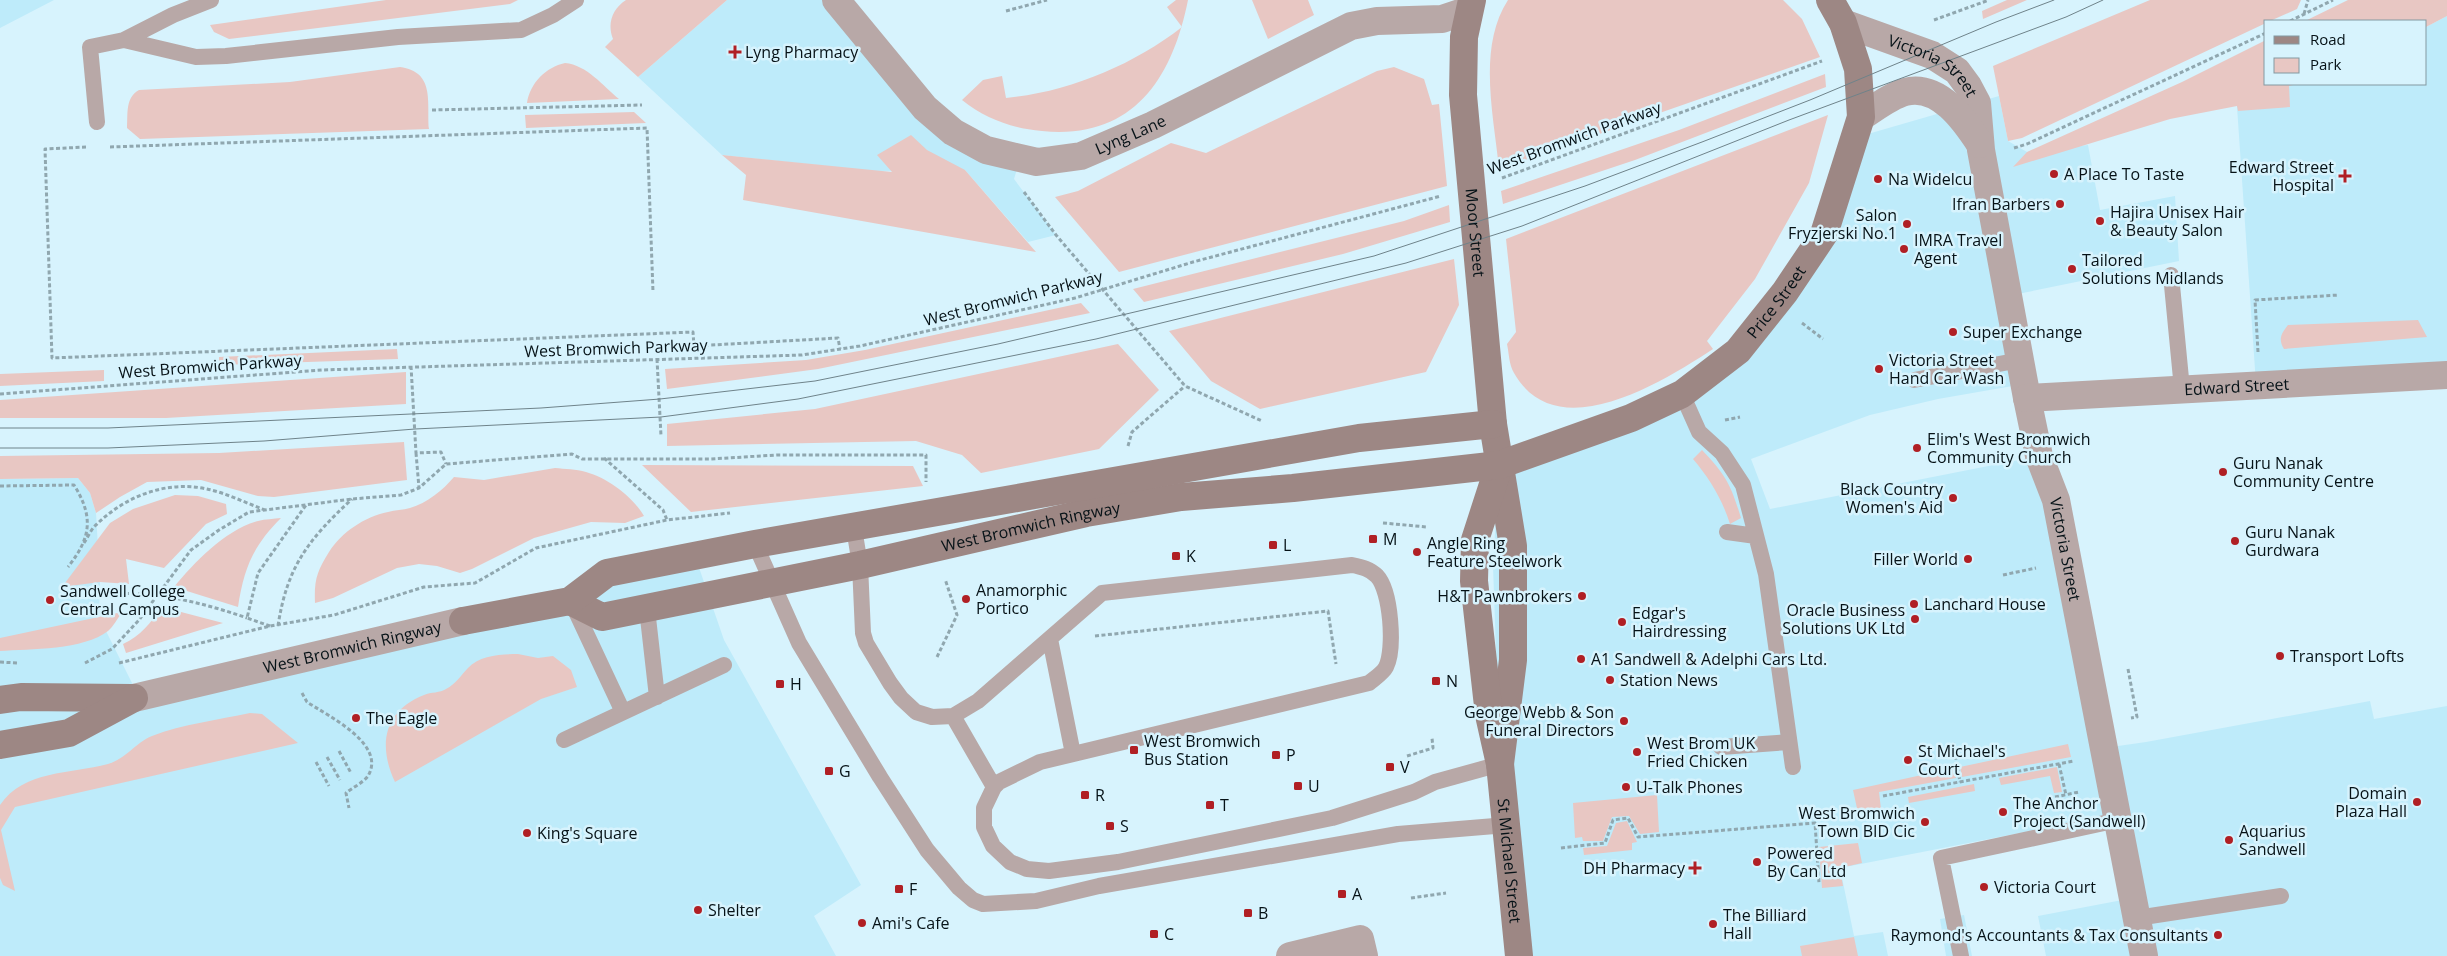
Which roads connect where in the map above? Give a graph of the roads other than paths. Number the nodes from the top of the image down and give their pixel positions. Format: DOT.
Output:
graph roads {
  1 [pos="211,0"];
  2 [pos="576,0"];
  3 [pos="836,0"];
  4 [pos="1473,3"];
  5 [pos="1836,11"];
  6 [pos="124,40"];
  7 [pos="1965,106"];
  8 [pos="97,122"];
  9 [pos="1858,128"];
  10 [pos="2171,275"];
  11 [pos="2020,360"];
  12 [pos="2447,375"];
  13 [pos="1914,380"];
  14 [pos="2182,389"];
  15 [pos="1682,394"];
  16 [pos="2027,398"];
  17 [pos="1493,424"];
  18 [pos="1499,465"];
  19 [pos="854,528"];
  20 [pos="1727,532"];
  21 [pos="1756,536"];
  22 [pos="755,544"];
  23 [pos="860,565"];
  24 [pos="773,583"];
  25 [pos="570,601"];
  26 [pos="647,609"];
  27 [pos="1050,639"];
  28 [pos="724,665"];
  29 [pos="657,696"];
  30 [pos="134,698"];
  31 [pos="0,700"];
  32 [pos="623,712"];
  33 [pos="953,716"];
  34 [pos="564,740"];
  35 [pos="1789,742"];
  36 [pos="0,745"];
  37 [pos="1721,747"];
  38 [pos="1073,754"];
  39 [pos="1500,764"];
  40 [pos="1793,767"];
  41 [pos="994,787"];
  42 [pos="2118,820"];
  43 [pos="1507,825"];
  44 [pos="2281,896"];
  45 [pos="2137,918"];
  46 [pos="1290,956"];
  47 [pos="1364,956"];
  48 [pos="1519,956"];
  49 [pos="1961,956"];
  50 [pos="2144,956"];
  1 -- 6 [label="lane"];
  2 -- 6 [label="lane"];
  3 -- 4 [label="street, Lyng Lane"];
  4 -- 17 [label="street, Moor Street"];
  5 -- 7 [label="street, Victoria Street"];
  5 -- 9 [label="street, Price Street"];
  6 -- 8 [label="lane"];
  7 -- 9 [label="street, Victoria Street"];
  7 -- 11 [label="street, Victoria Street"];
  9 -- 15 [label="street, Price Street"];
  10 -- 14 [label="lane"];
  11 -- 13 [label="lane"];
  11 -- 16 [label="street, Victoria Street"];
  12 -- 14 [label="street, Edward Street"];
  14 -- 16 [label="street, Edward Street"];
  15 -- 18 [label="street, Price Street"];
  15 -- 21 [label="lane"];
  16 -- 42 [label="street, Victoria Street"];
  17 -- 18 [label="street, Moor Street"];
  17 -- 19 [label="street, West Bromwich Ringway"];
  18 -- 23 [label="street, West Bromwich Ringway"];
  18 -- 39 [label="street, Moor Street"];
  18 -- 39 [label="street"];
  19 -- 22 [label="street, West Bromwich Ringway"];
  19 -- 23 [label="lane"];
  20 -- 21 [label="lane"];
  21 -- 35 [label="lane"];
  22 -- 24 [label="lane"];
  22 -- 25 [label="street, West Bromwich Ringway"];
  23 -- 24 [label="street, West Bromwich Ringway"];
  23 -- 33 [label="lane"];
  24 -- 26 [label="street, West Bromwich Ringway"];
  24 -- 43 [label="lane"];
  25 -- 26 [label="street, West Bromwich Ringway"];
  25 -- 30 [label="street, West Bromwich Ringway"];
  25 -- 32 [label="lane"];
  26 -- 29 [label="lane"];
  27 -- 33 [label="lane"];
  27 -- 38 [label="lane"];
  27 -- 38 [label="lane"];
  28 -- 29 [label="lane"];
  29 -- 32 [label="lane"];
  30 -- 31 [label="street, West Bromwich Ringway"];
  30 -- 36 [label="street, West Bromwich Ringway"];
  32 -- 34 [label="lane"];
  33 -- 41 [label="lane"];
  35 -- 37 [label="lane"];
  35 -- 40 [label="lane"];
  38 -- 41 [label="lane"];
  39 -- 41 [label="lane"];
  39 -- 43 [label="street, St Michael Street"];
  42 -- 45 [label="street, Victoria Street"];
  42 -- 49 [label="lane"];
  43 -- 48 [label="street, St Michael Street"];
  44 -- 45 [label="lane"];
  45 -- 50 [label="street, Victoria Street"];
  46 -- 47 [label="street"];
}
